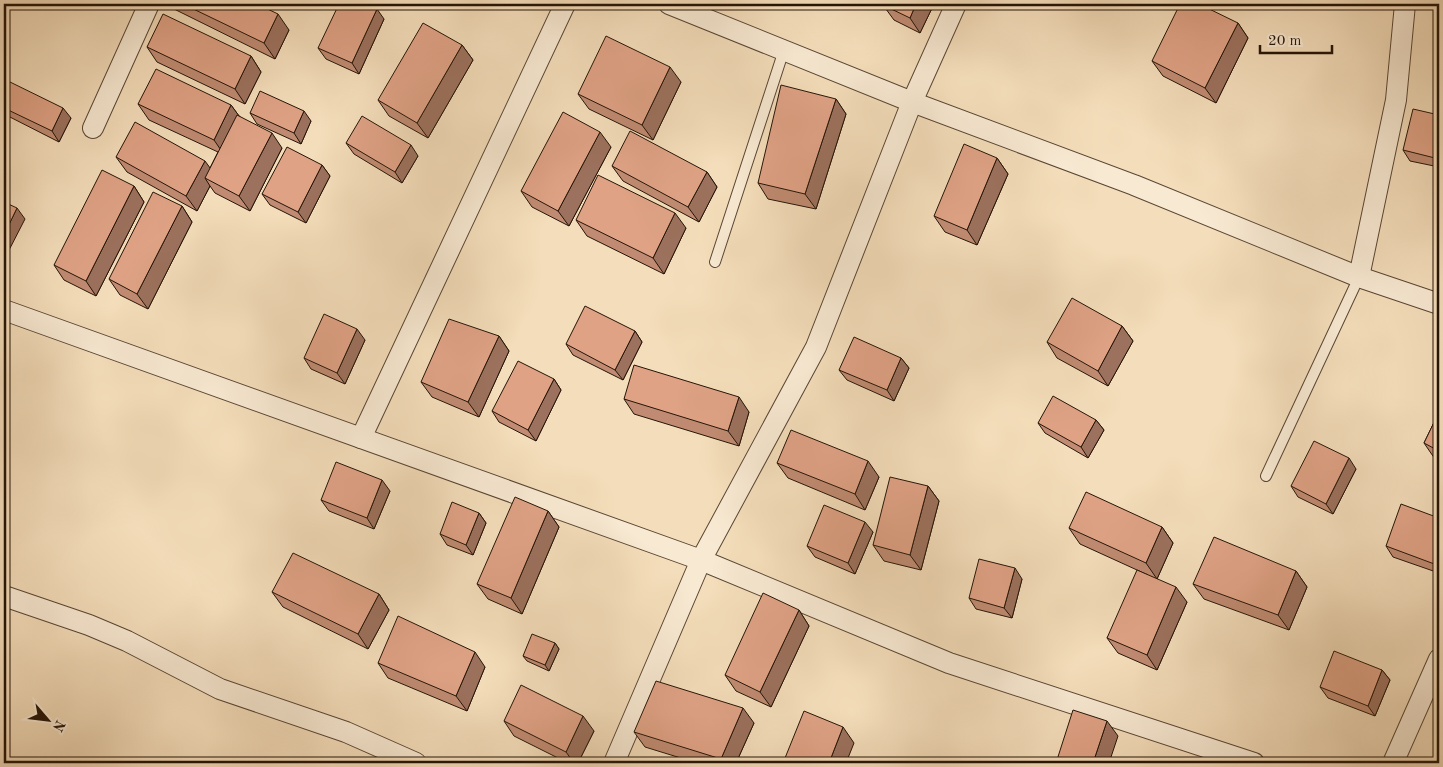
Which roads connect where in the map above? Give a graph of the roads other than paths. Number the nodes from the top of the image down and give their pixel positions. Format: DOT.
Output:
graph roads {
  1 [pos="149,4"];
  2 [pos="564,4"];
  3 [pos="670,4"];
  4 [pos="956,4"];
  5 [pos="1405,4"];
  6 [pos="784,50"];
  7 [pos="912,102"];
  8 [pos="93,128"];
  9 [pos="715,262"];
  10 [pos="1359,277"];
  11 [pos="1439,304"];
  12 [pos="4,310"];
  13 [pos="361,438"];
  14 [pos="1266,476"];
  15 [pos="701,560"];
  16 [pos="4,596"];
  17 [pos="1439,659"];
  18 [pos="416,763"];
  19 [pos="614,763"];
  20 [pos="1254,763"];
  21 [pos="1393,763"];
  1 -- 8 [label="street"];
  2 -- 13 [label="street"];
  3 -- 6 [label="street"];
  4 -- 7 [label="street"];
  5 -- 10 [label="street"];
  6 -- 7 [label="street"];
  6 -- 9 [label="lane"];
  7 -- 10 [label="street"];
  7 -- 15 [label="street"];
  10 -- 11 [label="street"];
  10 -- 14 [label="lane"];
  12 -- 13 [label="street"];
  13 -- 15 [label="street"];
  15 -- 19 [label="street"];
  15 -- 20 [label="street"];
  16 -- 18 [label="street"];
  17 -- 21 [label="street"];
}
